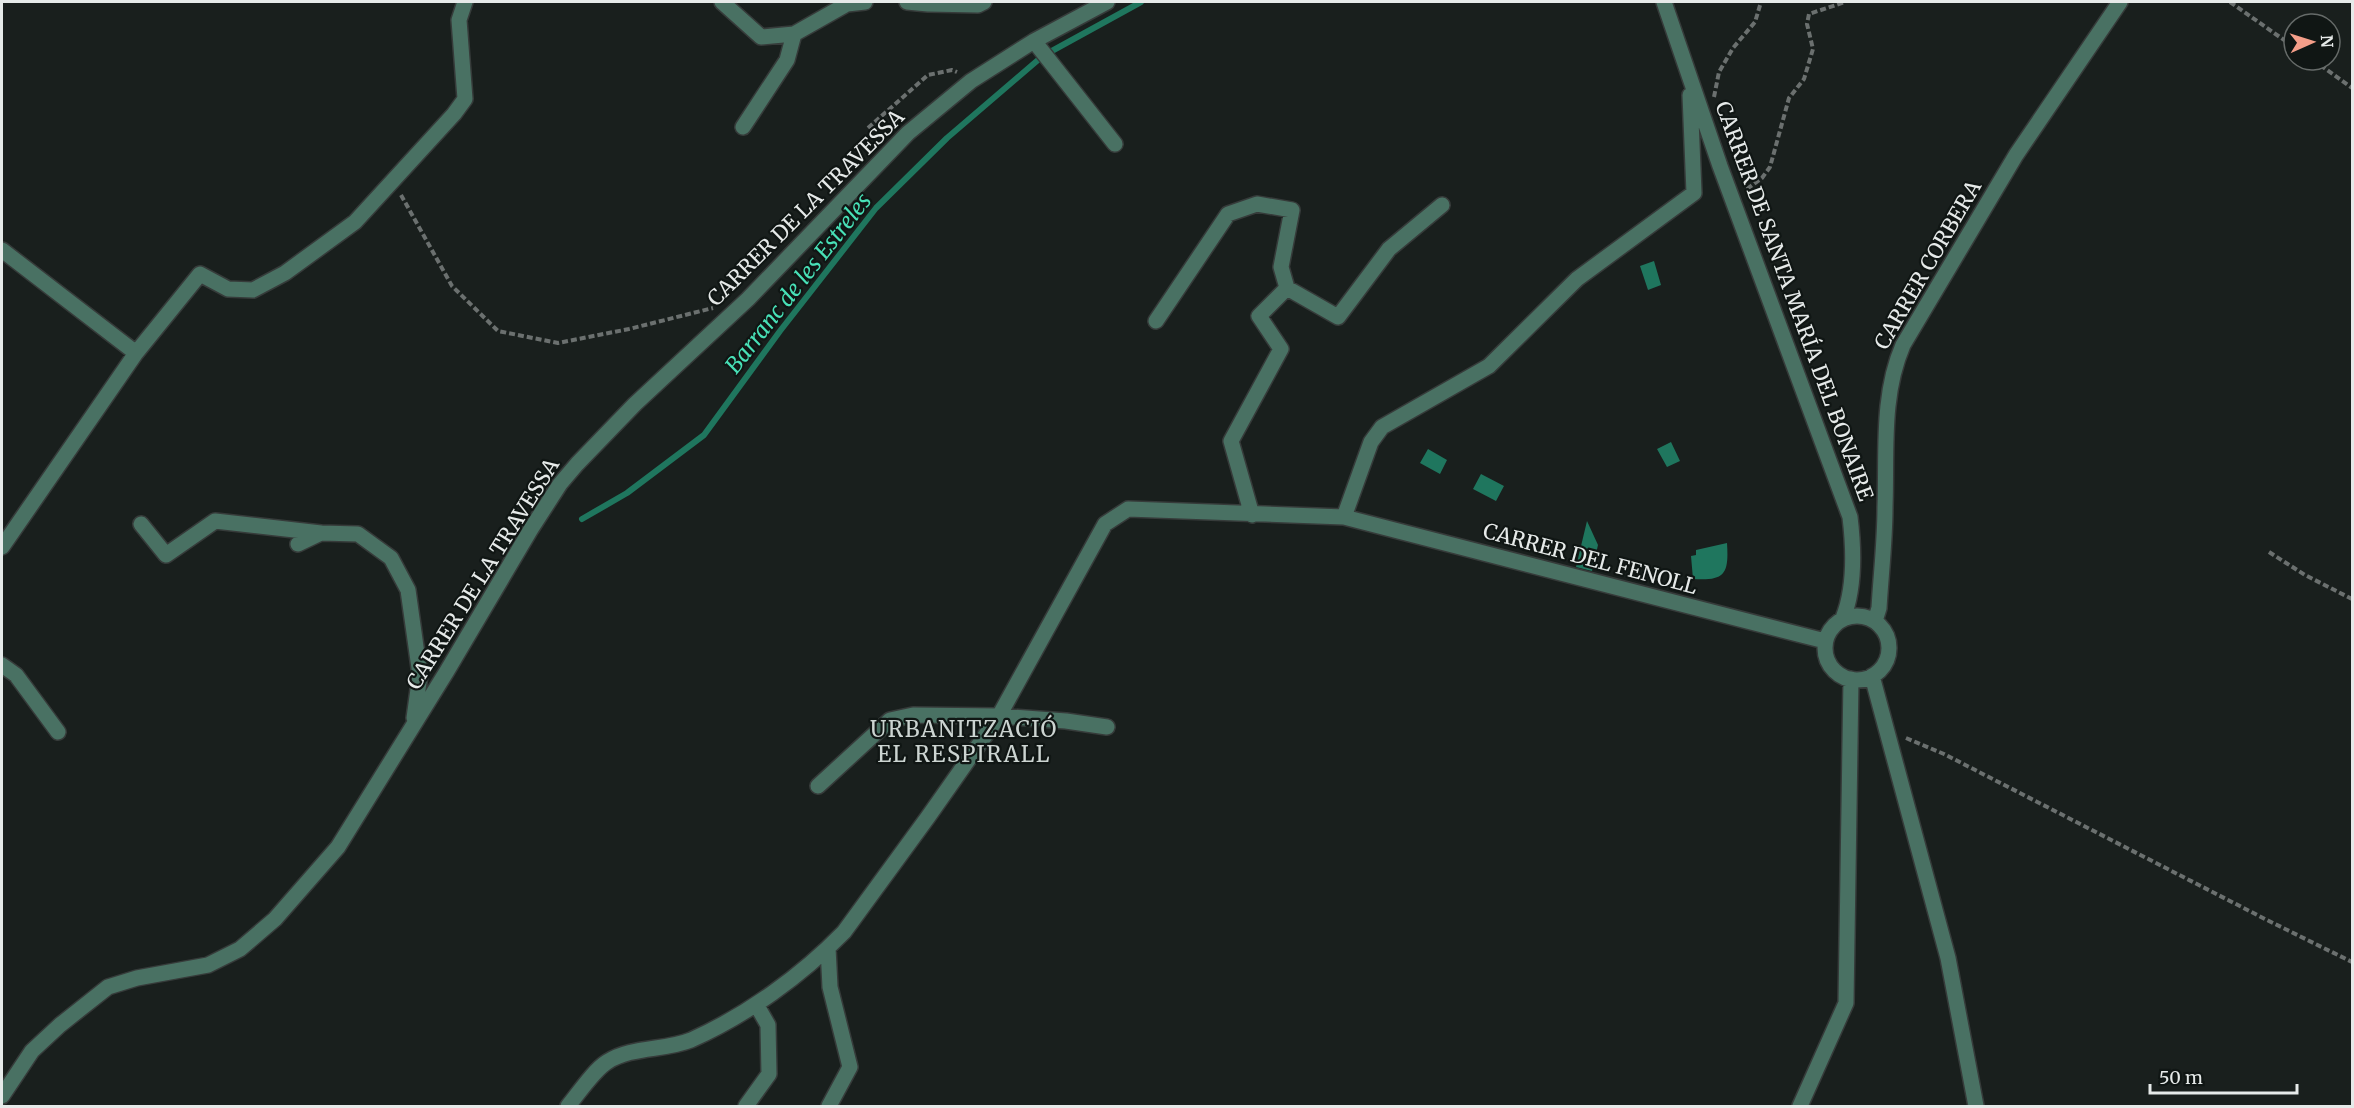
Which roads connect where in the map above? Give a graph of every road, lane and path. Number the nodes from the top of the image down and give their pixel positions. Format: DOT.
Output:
graph roads {
  1 [pos="465,2"];
  2 [pos="722,2"];
  3 [pos="865,2"];
  4 [pos="908,2"];
  5 [pos="984,2"];
  6 [pos="1107,2"];
  7 [pos="1664,2"];
  8 [pos="1761,2"];
  9 [pos="1845,2"];
  10 [pos="2120,2"];
  11 [pos="2230,2"];
  12 [pos="794,34"];
  13 [pos="2282,39"];
  14 [pos="1034,42"];
  15 [pos="2330,72"];
  16 [pos="1690,73"];
  17 [pos="971,81"];
  18 [pos="2352,88"];
  19 [pos="1703,116"];
  20 [pos="743,127"];
  21 [pos="868,128"];
  22 [pos="1115,144"];
  23 [pos="393,181"];
  24 [pos="1733,202"];
  25 [pos="1442,205"];
  26 [pos="2,250"];
  27 [pos="1287,288"];
  28 [pos="716,307"];
  29 [pos="1156,321"];
  30 [pos="136,353"];
  31 [pos="1252,514"];
  32 [pos="1344,517"];
  33 [pos="141,524"];
  34 [pos="321,533"];
  35 [pos="298,544"];
  36 [pos="2,547"];
  37 [pos="2269,552"];
  38 [pos="2352,599"];
  39 [pos="1844,618"];
  40 [pos="1875,621"];
  41 [pos="1825,641"];
  42 [pos="2,665"];
  43 [pos="1872,676"];
  44 [pos="1851,679"];
  45 [pos="999,716"];
  46 [pos="413,724"];
  47 [pos="1107,727"];
  48 [pos="1886,730"];
  49 [pos="58,732"];
  50 [pos="818,786"];
  51 [pos="828,948"];
  52 [pos="2352,962"];
  53 [pos="756,1004"];
  54 [pos="2,1096"];
  55 [pos="568,1107"];
  56 [pos="746,1107"];
  57 [pos="829,1107"];
  58 [pos="1800,1107"];
  59 [pos="1976,1107"];
  1 -- 23 [label="street"];
  2 -- 12 [label="street"];
  3 -- 12 [label="street"];
  4 -- 5 [label="street"];
  6 -- 14 [label="street, CARRER DE LA TRAVESSA"];
  7 -- 16 [label="street, CARRER DE SANTA MARÍA DEL BONAIRE"];
  8 -- 19 [label="path"];
  9 -- 24 [label="path"];
  10 -- 40 [label="street, CARRER CORBERA"];
  11 -- 13 [label="path"];
  12 -- 20 [label="street"];
  14 -- 17 [label="street, CARRER DE LA TRAVESSA"];
  14 -- 22 [label="street"];
  15 -- 18 [label="path"];
  16 -- 19 [label="street, CARRER DE SANTA MARÍA DEL BONAIRE"];
  16 -- 32 [label="street"];
  17 -- 21 [label="path"];
  17 -- 46 [label="street, CARRER DE LA TRAVESSA"];
  19 -- 24 [label="street, CARRER DE SANTA MARÍA DEL BONAIRE"];
  23 -- 28 [label="path"];
  23 -- 30 [label="street"];
  24 -- 39 [label="street, CARRER DE SANTA MARÍA DEL BONAIRE"];
  25 -- 27 [label="street"];
  26 -- 30 [label="street"];
  27 -- 29 [label="street"];
  27 -- 31 [label="street"];
  30 -- 36 [label="street"];
  31 -- 32 [label="street, CARRER DEL FENOLL"];
  31 -- 45 [label="street, CARRER DEL FENOLL"];
  32 -- 41 [label="street, CARRER DEL FENOLL"];
  33 -- 34 [label="street"];
  34 -- 35 [label="street"];
  34 -- 46 [label="street"];
  37 -- 38 [label="path"];
  39 -- 40 [label="street"];
  39 -- 41 [label="street"];
  40 -- 43 [label="street"];
  41 -- 44 [label="street"];
  42 -- 49 [label="street"];
  43 -- 44 [label="street"];
  43 -- 48 [label="street"];
  44 -- 58 [label="street"];
  45 -- 47 [label="street"];
  45 -- 50 [label="street"];
  45 -- 51 [label="street, CARRER DEL FENOLL"];
  46 -- 54 [label="street, CARRER DE LA TRAVESSA"];
  48 -- 52 [label="path"];
  48 -- 59 [label="street"];
  51 -- 53 [label="street, CARRER DEL FENOLL"];
  51 -- 57 [label="street"];
  53 -- 55 [label="street, CARRER DEL FENOLL"];
  53 -- 56 [label="street"];
}
